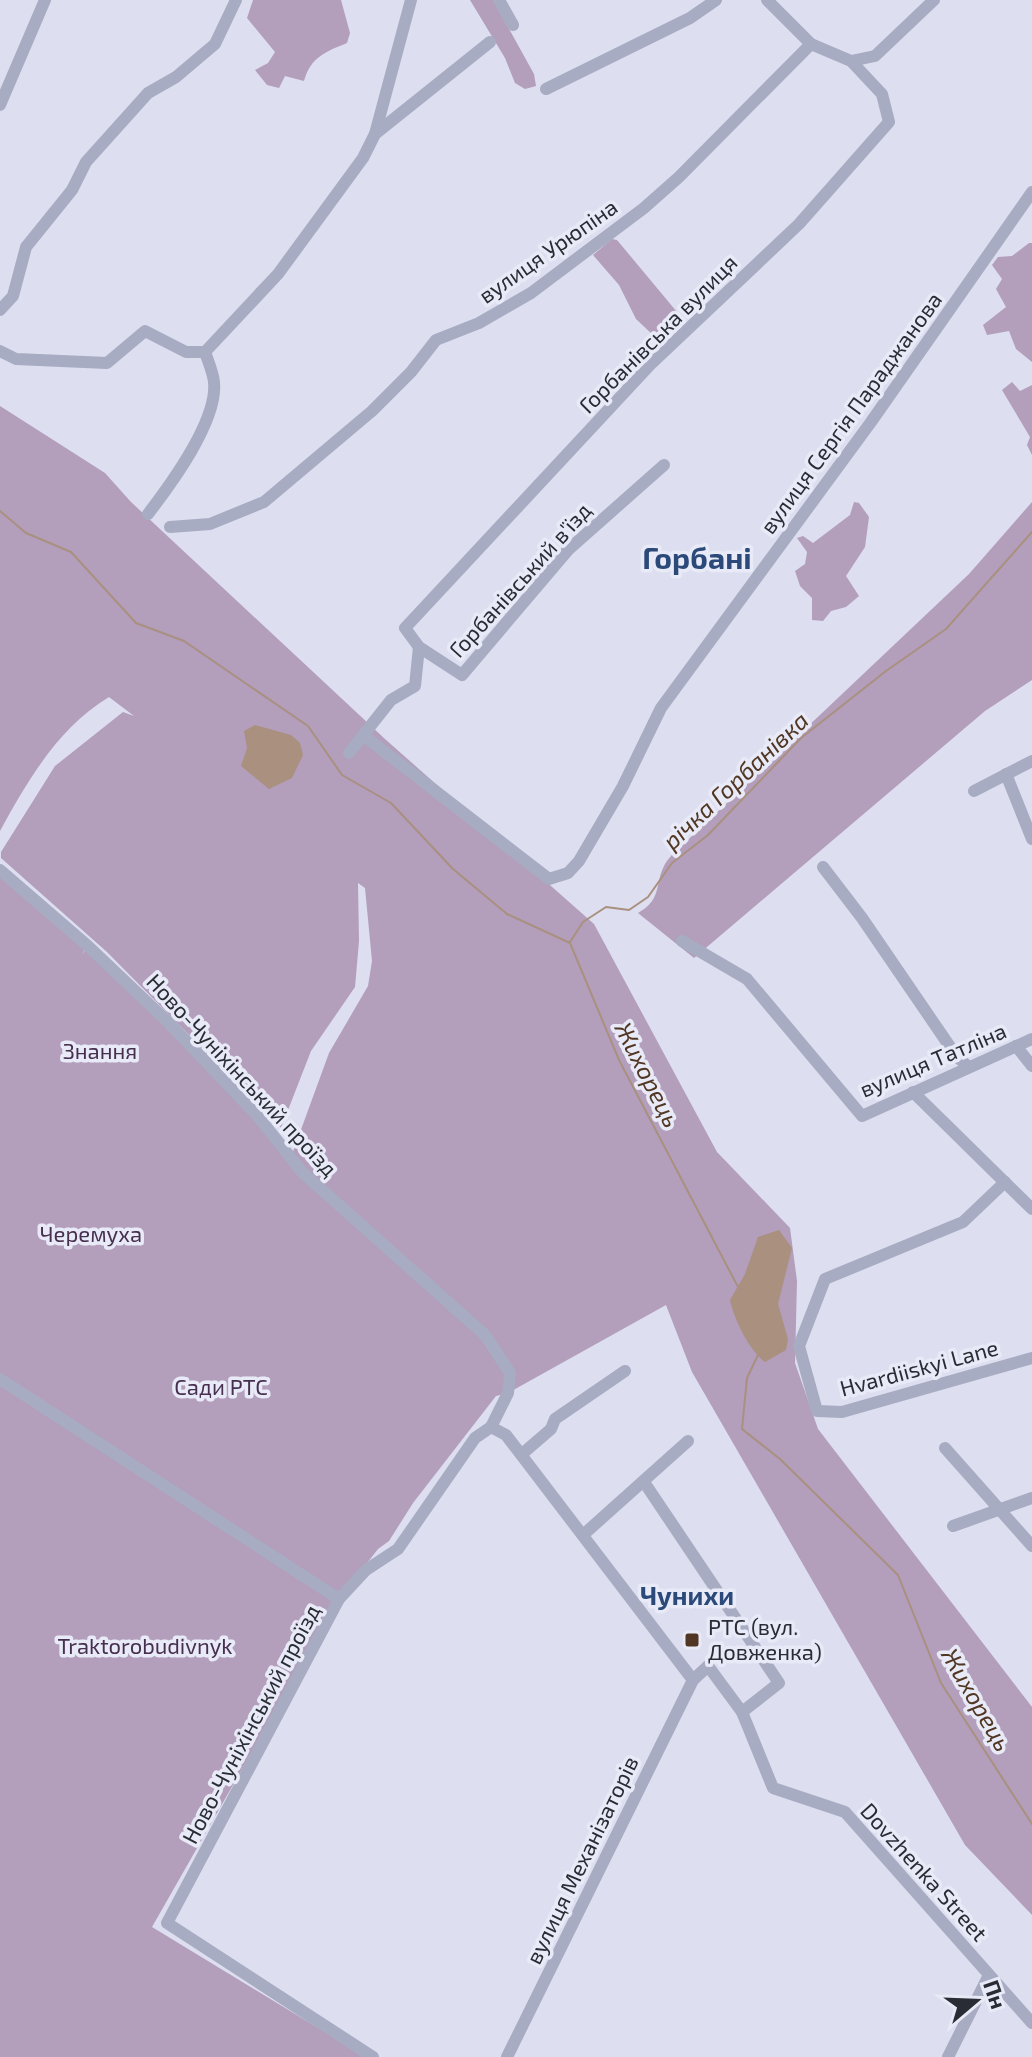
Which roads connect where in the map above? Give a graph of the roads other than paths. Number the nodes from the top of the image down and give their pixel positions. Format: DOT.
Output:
graph roads {
  1 [pos="45,0"];
  2 [pos="236,0"];
  3 [pos="411,0"];
  4 [pos="499,0"];
  5 [pos="716,0"];
  6 [pos="767,0"];
  7 [pos="934,0"];
  8 [pos="513,25"];
  9 [pos="490,42"];
  10 [pos="811,44"];
  11 [pos="851,61"];
  12 [pos="546,89"];
  13 [pos="0,105"];
  14 [pos="375,134"];
  15 [pos="1032,192"];
  16 [pos="0,310"];
  17 [pos="0,351"];
  18 [pos="205,352"];
  19 [pos="664,465"];
  20 [pos="148,514"];
  21 [pos="170,527"];
  22 [pos="405,628"];
  23 [pos="419,647"];
  24 [pos="363,735"];
  25 [pos="349,753"];
  26 [pos="1032,761"];
  27 [pos="1006,774"];
  28 [pos="974,791"];
  29 [pos="1032,839"];
  30 [pos="823,867"];
  31 [pos="0,870"];
  32 [pos="682,941"];
  33 [pos="1032,1039"];
  34 [pos="1016,1046"];
  35 [pos="1032,1066"];
  36 [pos="969,1067"];
  37 [pos="913,1092"];
  38 [pos="1005,1182"];
  39 [pos="1032,1209"];
  40 [pos="1032,1358"];
  41 [pos="625,1371"];
  42 [pos="0,1379"];
  43 [pos="491,1427"];
  44 [pos="688,1441"];
  45 [pos="945,1448"];
  46 [pos="522,1454"];
  47 [pos="644,1482"];
  48 [pos="1032,1498"];
  49 [pos="999,1510"];
  50 [pos="953,1526"];
  51 [pos="583,1535"];
  52 [pos="1032,1546"];
  53 [pos="339,1599"];
  54 [pos="693,1680"];
  55 [pos="742,1712"];
  56 [pos="989,1975"];
  57 [pos="1032,2023"];
  58 [pos="373,2057"];
  59 [pos="507,2057"];
  60 [pos="948,2057"];
  1 -- 13 [label="street"];
  2 -- 16 [label="street"];
  3 -- 14 [label="street"];
  4 -- 8 [label="street"];
  5 -- 12 [label="street"];
  6 -- 10 [label="street"];
  7 -- 11 [label="street"];
  9 -- 14 [label="street"];
  10 -- 11 [label="street"];
  10 -- 21 [label="street, вулиця Урюпіна"];
  11 -- 22 [label="street, Горбанівська вулиця"];
  14 -- 18 [label="street"];
  15 -- 24 [label="street, вулиця Сергія Параджанова"];
  17 -- 18 [label="street"];
  18 -- 20 [label="street"];
  19 -- 23 [label="street, Горбанівський в'їзд"];
  22 -- 23 [label="street, Горбанівський в'їзд"];
  23 -- 24 [label="street"];
  24 -- 25 [label="street"];
  26 -- 27 [label="street"];
  27 -- 28 [label="street"];
  27 -- 29 [label="street"];
  30 -- 36 [label="street"];
  31 -- 43 [label="street, Ново-Чуніхінський проїзд"];
  32 -- 37 [label="street, вулиця Татліна"];
  33 -- 34 [label="street, вулиця Татліна"];
  34 -- 35 [label="street"];
  34 -- 36 [label="street, вулиця Татліна"];
  36 -- 37 [label="street, вулиця Татліна"];
  37 -- 38 [label="street"];
  38 -- 39 [label="street"];
  38 -- 40 [label="street, Hvardiiskyi Lane"];
  41 -- 46 [label="street"];
  42 -- 53 [label="street, Ново-Чуніхінський проїзд"];
  43 -- 46 [label="street"];
  43 -- 53 [label="street"];
  44 -- 47 [label="street"];
  45 -- 49 [label="street"];
  46 -- 51 [label="street"];
  47 -- 51 [label="street"];
  47 -- 55 [label="street"];
  48 -- 49 [label="street"];
  49 -- 50 [label="street"];
  49 -- 52 [label="street"];
  51 -- 54 [label="street"];
  53 -- 58 [label="street, Ново-Чуніхінський проїзд"];
  54 -- 55 [label="street, Dovzhenka Street"];
  54 -- 59 [label="street, вулиця Механізаторів"];
  55 -- 56 [label="street, Dovzhenka Street"];
  56 -- 57 [label="street, Dovzhenka Street"];
  56 -- 60 [label="street"];
}
